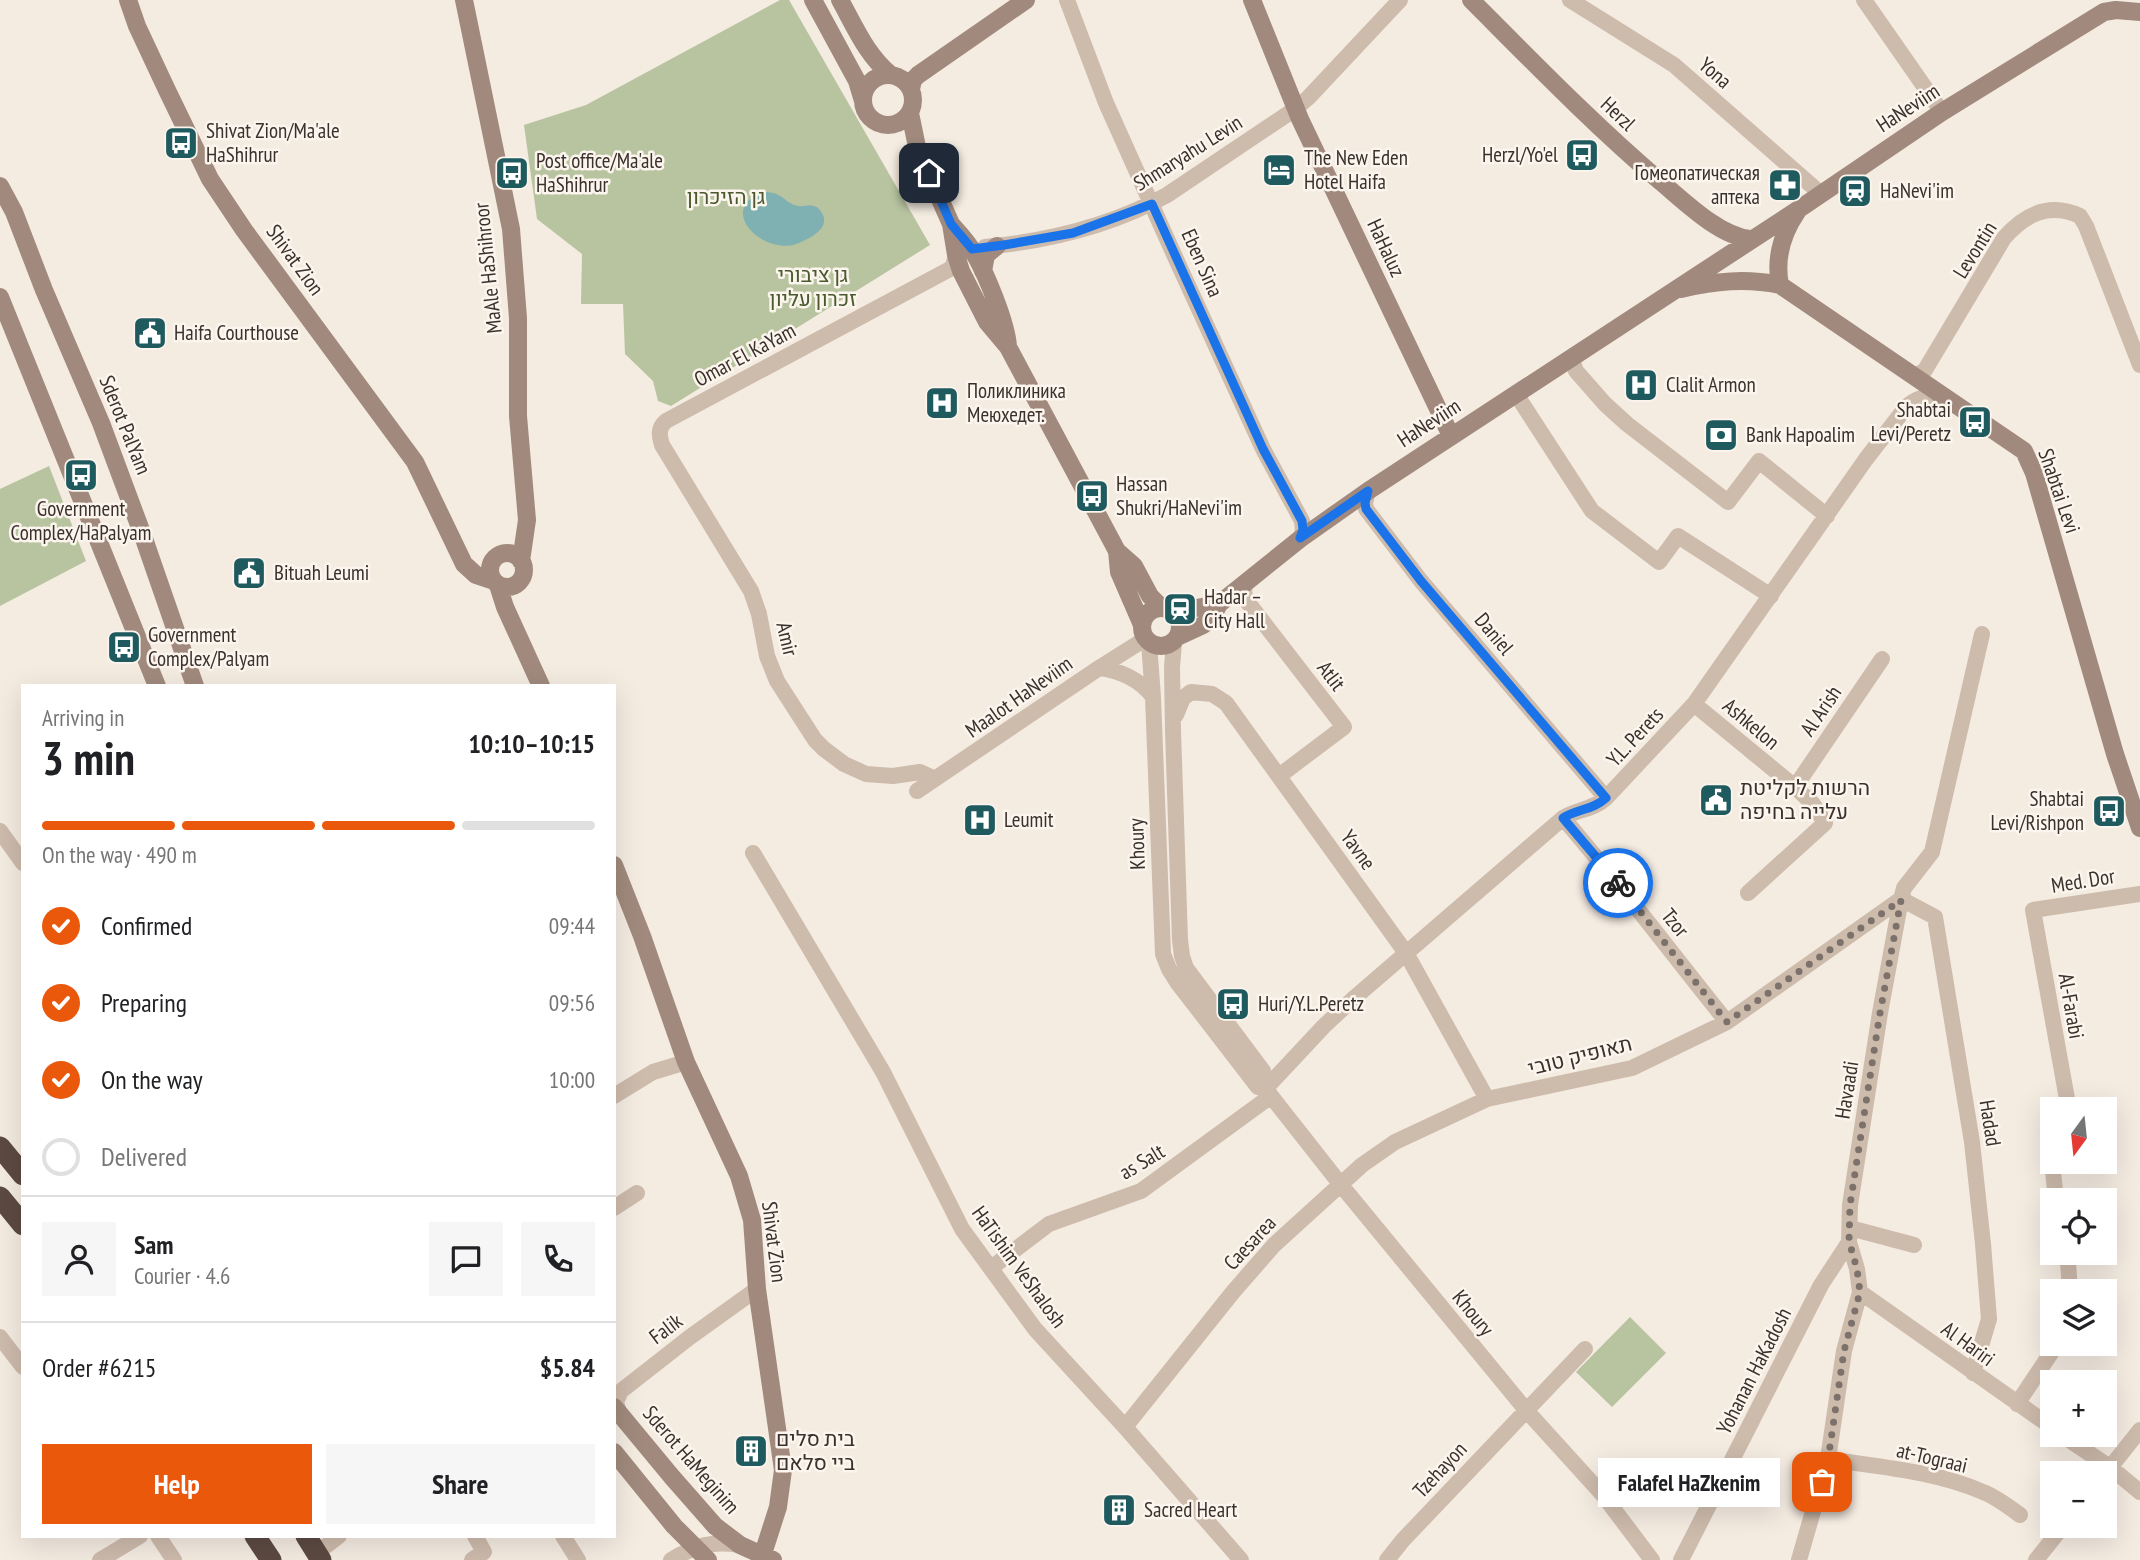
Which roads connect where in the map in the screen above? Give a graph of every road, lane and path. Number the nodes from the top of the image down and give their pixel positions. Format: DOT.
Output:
graph roads {
  1 [pos="128,0"];
  2 [pos="464,0"];
  3 [pos="813,0"];
  4 [pos="840,0"];
  5 [pos="1026,0"];
  6 [pos="1067,0"];
  7 [pos="1252,0"];
  8 [pos="1400,0"];
  9 [pos="1471,0"];
  10 [pos="1570,0"];
  11 [pos="1864,0"];
  12 [pos="2120,0"];
  13 [pos="2104,12"];
  14 [pos="2140,12"];
  15 [pos="891,75"];
  16 [pos="911,89"];
  17 [pos="864,104"];
  18 [pos="1296,109"];
  19 [pos="1942,112"];
  20 [pos="910,113"];
  21 [pos="883,124"];
  22 [pos="917,147"];
  23 [pos="0,186"];
  24 [pos="1820,193"];
  25 [pos="1152,204"];
  26 [pos="1802,207"];
  27 [pos="1750,239"];
  28 [pos="958,242"];
  29 [pos="997,246"];
  30 [pos="983,271"];
  31 [pos="1780,285"];
  32 [pos="1671,292"];
  33 [pos="0,297"];
  34 [pos="1008,347"];
  35 [pos="1574,355"];
  36 [pos="2140,365"];
  37 [pos="1902,369"];
  38 [pos="1516,394"];
  39 [pos="1951,402"];
  40 [pos="1907,406"];
  41 [pos="660,429"];
  42 [pos="1451,436"];
  43 [pos="1368,491"];
  44 [pos="525,493"];
  45 [pos="1827,516"];
  46 [pos="448,532"];
  47 [pos="1300,538"];
  48 [pos="1117,551"];
  49 [pos="497,557"];
  50 [pos="522,562"];
  51 [pos="496,583"];
  52 [pos="1245,584"];
  53 [pos="1771,596"];
  54 [pos="1219,604"];
  55 [pos="1168,610"];
  56 [pos="1982,634"];
  57 [pos="1145,636"];
  58 [pos="1176,639"];
  59 [pos="1882,659"];
  60 [pos="1099,668"];
  61 [pos="155,684"];
  62 [pos="194,684"];
  63 [pos="540,684"];
  64 [pos="1153,697"];
  65 [pos="1694,704"];
  66 [pos="1173,731"];
  67 [pos="1279,776"];
  68 [pos="935,779"];
  69 [pos="1795,787"];
  70 [pos="917,791"];
  71 [pos="1606,798"];
  72 [pos="1563,818"];
  73 [pos="2140,828"];
  74 [pos="0,831"];
  75 [pos="752,853"];
  76 [pos="21,860"];
  77 [pos="616,870"];
  78 [pos="1748,893"];
  79 [pos="2140,894"];
  80 [pos="1901,900"];
  81 [pos="2033,910"];
  82 [pos="1406,953"];
  83 [pos="1727,1022"];
  84 [pos="686,1062"];
  85 [pos="1269,1092"];
  86 [pos="616,1095"];
  87 [pos="2067,1097"];
  88 [pos="1488,1099"];
  89 [pos="1437,1123"];
  90 [pos="0,1147"];
  91 [pos="21,1173"];
  92 [pos="1340,1185"];
  93 [pos="637,1193"];
  94 [pos="0,1197"];
  95 [pos="616,1207"];
  96 [pos="21,1223"];
  97 [pos="1850,1235"];
  98 [pos="1914,1245"];
  99 [pos="992,1268"];
  100 [pos="757,1289"];
  101 [pos="1860,1292"];
  102 [pos="0,1337"];
  103 [pos="1585,1349"];
  104 [pos="2050,1356"];
  105 [pos="21,1364"];
  106 [pos="1973,1374"];
  107 [pos="2017,1404"];
  108 [pos="616,1409"];
  109 [pos="1526,1410"];
  110 [pos="2040,1420"];
  111 [pos="1125,1427"];
  112 [pos="2140,1430"];
  113 [pos="2077,1447"];
  114 [pos="616,1454"];
  115 [pos="1828,1460"];
  116 [pos="2095,1461"];
  117 [pos="2116,1461"];
  118 [pos="2117,1477"];
  119 [pos="2140,1492"];
  120 [pos="2020,1515"];
  121 [pos="137,1538"];
  122 [pos="159,1538"];
  123 [pos="257,1538"];
  124 [pos="336,1538"];
  125 [pos="478,1538"];
  126 [pos="564,1538"];
  127 [pos="2053,1538"];
  128 [pos="740,1545"];
  129 [pos="694,1547"];
  130 [pos="315,1550"];
  131 [pos="766,1558"];
  132 [pos="100,1560"];
  133 [pos="174,1560"];
  134 [pos="271,1560"];
  135 [pos="472,1560"];
  136 [pos="578,1560"];
  137 [pos="671,1560"];
  138 [pos="708,1560"];
  139 [pos="1241,1560"];
  140 [pos="1387,1560"];
  141 [pos="1652,1560"];
  142 [pos="1681,1560"];
  143 [pos="1799,1560"];
  144 [pos="2036,1560"];
  1 -- 46 [label="street, Shivat Zion"];
  2 -- 44 [label="street, MaAle HaShihroor"];
  3 -- 17 [label="street"];
  4 -- 15 [label="street"];
  5 -- 16 [label="street"];
  6 -- 25 [label="street, Eben Sina"];
  7 -- 18 [label="street, HaHaluz"];
  8 -- 18 [label="street, Shmaryahu Levin"];
  9 -- 27 [label="street, Herzl"];
  10 -- 24 [label="street, Yona"];
  11 -- 19 [label="street"];
  12 -- 13 [label="street"];
  13 -- 14 [label="street"];
  13 -- 19 [label="street, HaNeviim"];
  15 -- 16 [label="street"];
  15 -- 17 [label="street"];
  16 -- 20 [label="street"];
  17 -- 21 [label="street"];
  18 -- 25 [label="street, Shmaryahu Levin"];
  18 -- 42 [label="street, HaHaluz"];
  19 -- 24 [label="street, HaNeviim"];
  20 -- 21 [label="street"];
  20 -- 22 [label="street"];
  21 -- 22 [label="street"];
  22 -- 28 [label="street"];
  23 -- 62 [label="street, Sderot PalYam"];
  24 -- 26 [label="street, HaNeviim"];
  25 -- 29 [label="street, Shmaryahu Levin"];
  25 -- 47 [label="street, Eben Sina"];
  26 -- 27 [label="street, HaNeviim"];
  26 -- 31 [label="street"];
  27 -- 32 [label="street, HaNeviim"];
  28 -- 29 [label="street, Shmaryahu Levin"];
  28 -- 30 [label="street"];
  28 -- 34 [label="street"];
  28 -- 41 [label="street, Omar El KaYam"];
  29 -- 30 [label="street"];
  30 -- 34 [label="street"];
  31 -- 32 [label="street, HaNeviim"];
  31 -- 37 [label="street, Shabtai Levi"];
  32 -- 35 [label="street, HaNeviim"];
  33 -- 61 [label="street"];
  34 -- 48 [label="street"];
  35 -- 38 [label="street, HaNeviim"];
  35 -- 45 [label="street"];
  36 -- 37 [label="street, Levontin"];
  37 -- 39 [label="street, Shabtai Levi"];
  37 -- 40 [label="street"];
  38 -- 42 [label="street, HaNeviim"];
  38 -- 53 [label="street"];
  39 -- 40 [label="street"];
  39 -- 73 [label="street, Shabtai Levi"];
  40 -- 45 [label="street, Y.L. Perets"];
  41 -- 68 [label="street, Amir"];
  42 -- 43 [label="street, HaNeviim"];
  43 -- 47 [label="street, HaNeviim"];
  43 -- 71 [label="street, Daniel"];
  44 -- 49 [label="street, MaAle HaShihroor"];
  44 -- 50 [label="street, MaAle HaShihroor"];
  45 -- 53 [label="street, Y.L. Perets"];
  46 -- 49 [label="street, Shivat Zion"];
  46 -- 51 [label="street, Shivat Zion"];
  47 -- 52 [label="street, HaNeviim"];
  48 -- 55 [label="street"];
  48 -- 57 [label="street"];
  49 -- 50 [label="street"];
  49 -- 51 [label="street"];
  50 -- 51 [label="street"];
  51 -- 63 [label="street"];
  52 -- 54 [label="street, HaNeviim"];
  52 -- 67 [label="street, Atlit"];
  53 -- 65 [label="street, Y.L. Perets"];
  54 -- 55 [label="street, HaNeviim"];
  54 -- 58 [label="street, HaNeviim"];
  55 -- 57 [label="street"];
  55 -- 58 [label="street"];
  56 -- 80 [label="street, Havaadi"];
  57 -- 58 [label="street"];
  57 -- 60 [label="street, Maalot HaNeviim"];
  57 -- 64 [label="street, Khoury"];
  58 -- 66 [label="street, Khoury"];
  59 -- 69 [label="street, Al Arish"];
  60 -- 64 [label="street"];
  60 -- 68 [label="street, Maalot HaNeviim"];
  64 -- 85 [label="street, Khoury"];
  65 -- 69 [label="street, Ashkelon"];
  65 -- 71 [label="street, Y.L. Perets"];
  66 -- 67 [label="street, Yavne"];
  66 -- 85 [label="street, Khoury"];
  67 -- 82 [label="street, Yavne"];
  68 -- 70 [label="street, Maalot HaNeviim"];
  69 -- 78 [label="street, Ashkelon"];
  71 -- 72 [label="street, Y.L. Perets"];
  72 -- 82 [label="street, Y.L. Perets"];
  72 -- 83 [label="street, Tzor"];
  74 -- 76 [label="street"];
  75 -- 99 [label="street, HaTishim VeShalosh"];
  77 -- 84 [label="street, Shivat Zion"];
  79 -- 81 [label="street, Med. Dor"];
  80 -- 83 [label="street, תאופיק טובי"];
  80 -- 97 [label="street, Havaadi"];
  80 -- 106 [label="street, Hadad"];
  81 -- 87 [label="street, Al-Farabi"];
  82 -- 85 [label="street, Y.L. Perets"];
  82 -- 88 [label="street, Yavne"];
  83 -- 88 [label="street, תאופיק טובי"];
  84 -- 86 [label="street"];
  84 -- 100 [label="street, Shivat Zion"];
  85 -- 92 [label="street, Khoury"];
  85 -- 99 [label="street, as Salt"];
  88 -- 89 [label="street, תאופיק טובי"];
  89 -- 92 [label="street, Caesarea"];
  90 -- 91 [label="highway"];
  92 -- 109 [label="street, Khoury"];
  92 -- 111 [label="street, Caesarea"];
  93 -- 95 [label="street"];
  94 -- 96 [label="highway"];
  97 -- 98 [label="street"];
  97 -- 101 [label="street, Havaadi"];
  97 -- 142 [label="street, Yohanan HaKadosh"];
  99 -- 111 [label="street, HaTishim VeShalosh"];
  100 -- 108 [label="street, Falik"];
  100 -- 131 [label="street, Shivat Zion"];
  101 -- 106 [label="street, Al Hariri"];
  101 -- 115 [label="street, Havaadi"];
  102 -- 105 [label="street"];
  103 -- 109 [label="street, Tzehayon"];
  104 -- 107 [label="street"];
  106 -- 107 [label="street, Al Hariri"];
  107 -- 110 [label="street, Al Hariri"];
  108 -- 128 [label="street, Sderot HaMeginim"];
  109 -- 140 [label="street, Tzehayon"];
  109 -- 141 [label="street, Khoury"];
  111 -- 139 [label="street, HaTishim VeShalosh"];
  112 -- 117 [label="street"];
  113 -- 116 [label="street"];
  114 -- 129 [label="street"];
  115 -- 120 [label="street, at-Tograai"];
  115 -- 143 [label="street, Havaadi"];
  118 -- 119 [label="street"];
  121 -- 132 [label="street"];
  122 -- 133 [label="street"];
  123 -- 134 [label="highway"];
  124 -- 130 [label="street"];
  125 -- 135 [label="street"];
  126 -- 136 [label="street"];
  127 -- 144 [label="street"];
  128 -- 129 [label="street"];
  128 -- 131 [label="street, Sderot HaMeginim"];
  129 -- 137 [label="street"];
  129 -- 138 [label="street"];
}
